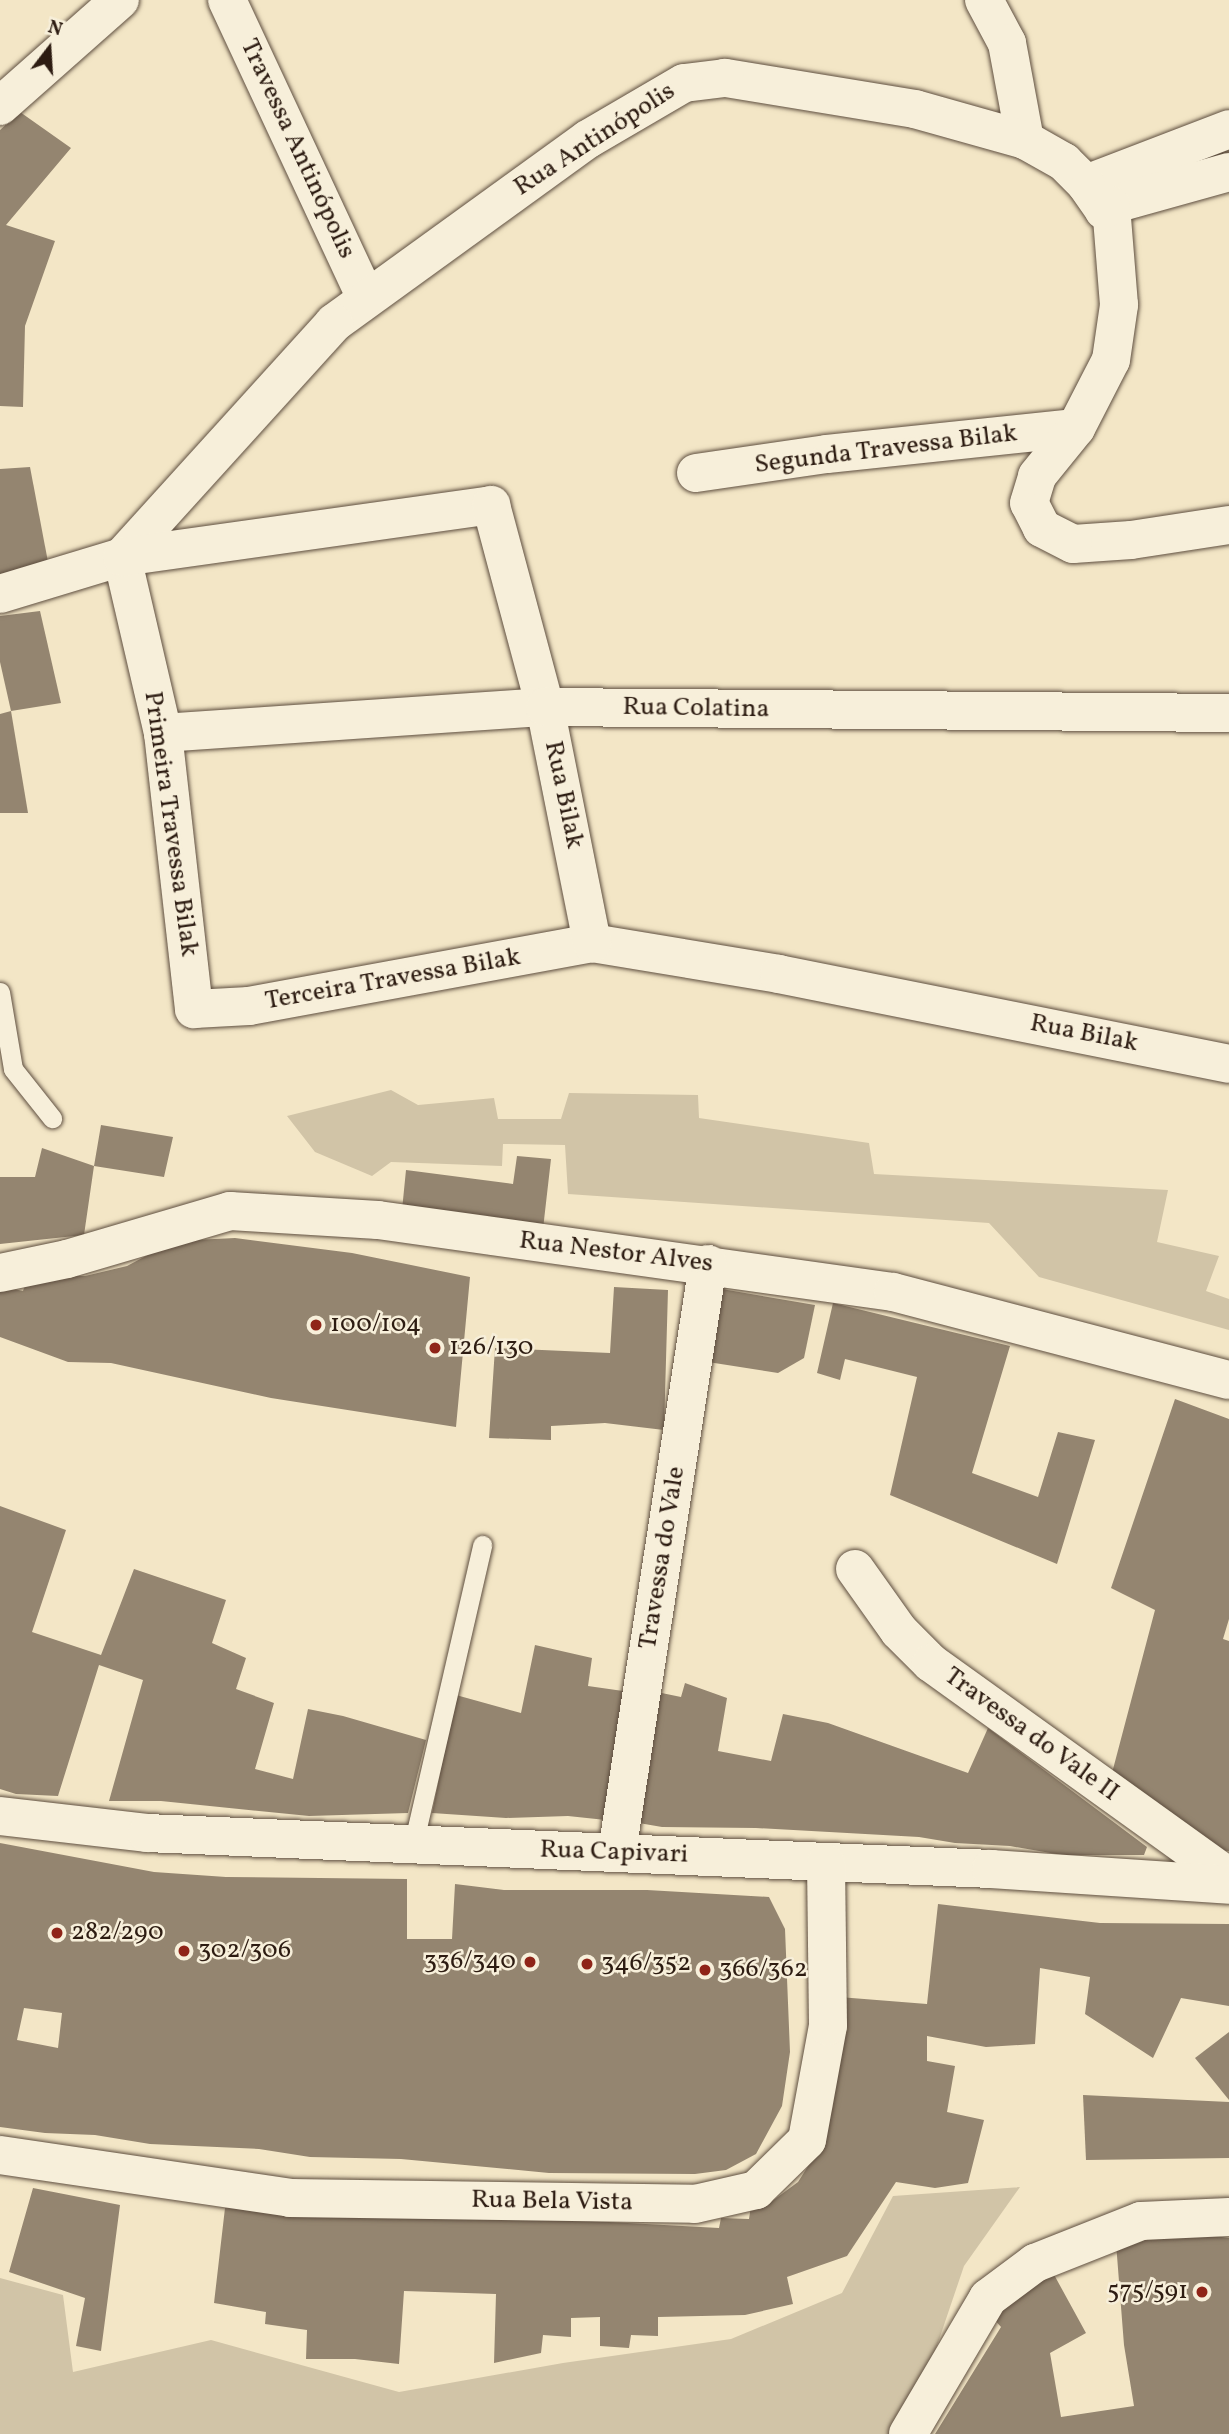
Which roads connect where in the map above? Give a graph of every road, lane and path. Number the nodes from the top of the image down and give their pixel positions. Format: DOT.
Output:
graph roads {
  1 [pos="120,0"];
  2 [pos="228,0"];
  3 [pos="984,0"];
  4 [pos="0,106"];
  5 [pos="1229,129"];
  6 [pos="1025,140"];
  7 [pos="1229,172"];
  8 [pos="1099,195"];
  9 [pos="366,298"];
  10 [pos="1076,428"];
  11 [pos="696,473"];
  12 [pos="1229,525"];
  13 [pos="122,557"];
  14 [pos="0,594"];
  15 [pos="545,707"];
  16 [pos="1229,713"];
  17 [pos="163,733"];
  18 [pos="592,943"];
  19 [pos="0,992"];
  20 [pos="194,1009"];
  21 [pos="1229,1064"];
  22 [pos="52,1118"];
  23 [pos="708,1264"];
  24 [pos="0,1273"];
  25 [pos="1229,1381"];
  26 [pos="482,1545"];
  27 [pos="855,1569"];
  28 [pos="0,1816"];
  29 [pos="413,1845"];
  30 [pos="617,1852"];
  31 [pos="826,1863"];
  32 [pos="1229,1877"];
  33 [pos="1229,1885"];
  34 [pos="0,2155"];
  35 [pos="1229,2217"];
  36 [pos="908,2434"];
  1 -- 4 [label="street"];
  2 -- 9 [label="street, Travessa Antinópolis"];
  3 -- 6 [label="street"];
  5 -- 8 [label="street"];
  6 -- 8 [label="street, Rua Antinópolis"];
  6 -- 9 [label="street, Rua Antinópolis"];
  7 -- 8 [label="street"];
  8 -- 10 [label="street"];
  9 -- 13 [label="street, Rua Antinópolis"];
  10 -- 11 [label="street, Segunda Travessa Bilak"];
  10 -- 12 [label="street"];
  13 -- 14 [label="street, Rua Bilak"];
  13 -- 15 [label="street, Rua Bilak"];
  13 -- 17 [label="street, Primeira Travessa Bilak"];
  15 -- 16 [label="street, Rua Colatina"];
  15 -- 17 [label="street, Rua Colatina"];
  15 -- 18 [label="street, Rua Bilak"];
  17 -- 20 [label="street, Primeira Travessa Bilak"];
  18 -- 20 [label="street, Terceira Travessa Bilak"];
  18 -- 21 [label="street, Rua Bilak"];
  19 -- 22 [label="lane"];
  23 -- 24 [label="street, Rua Nestor Alves"];
  23 -- 25 [label="street, Rua Nestor Alves"];
  23 -- 30 [label="street, Travessa do Vale"];
  26 -- 29 [label="lane"];
  27 -- 32 [label="street, Travessa do Vale II"];
  28 -- 29 [label="street, Rua Capivari"];
  29 -- 30 [label="street, Rua Capivari"];
  30 -- 31 [label="street, Rua Capivari"];
  31 -- 33 [label="street, Rua Capivari"];
  31 -- 34 [label="street, Rua Bela Vista"];
  35 -- 36 [label="street"];
}
